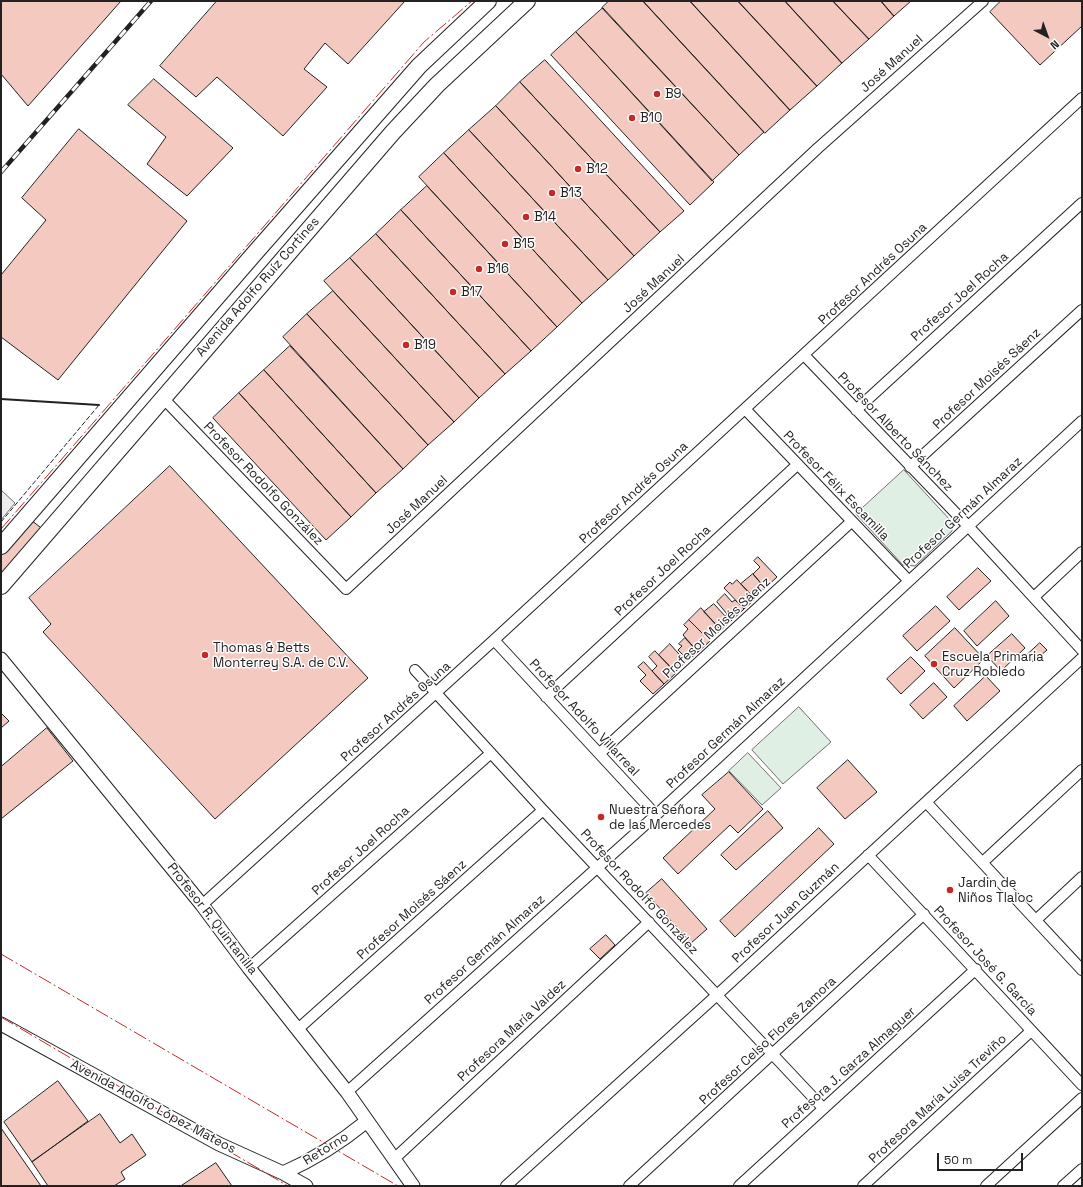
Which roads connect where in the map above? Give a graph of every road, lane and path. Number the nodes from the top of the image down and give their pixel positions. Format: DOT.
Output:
graph roads {
  1 [pos="488,1"];
  2 [pos="527,1"];
  3 [pos="983,1"];
  4 [pos="1082,98"];
  5 [pos="1082,203"];
  6 [pos="1082,310"];
  7 [pos="804,355"];
  8 [pos="163,398"];
  9 [pos="745,409"];
  10 [pos="856,410"];
  11 [pos="1082,421"];
  12 [pos="797,465"];
  13 [pos="910,467"];
  14 [pos="851,522"];
  15 [pos="968,526"];
  16 [pos="1,546"];
  17 [pos="1082,552"];
  18 [pos="909,581"];
  19 [pos="1,586"];
  20 [pos="346,588"];
  21 [pos="1034,597"];
  22 [pos="494,640"];
  23 [pos="1082,650"];
  24 [pos="1082,658"];
  25 [pos="1,659"];
  26 [pos="415,670"];
  27 [pos="437,692"];
  28 [pos="546,696"];
  29 [pos="491,753"];
  30 [pos="600,753"];
  31 [pos="1082,770"];
  32 [pos="926,802"];
  33 [pos="543,810"];
  34 [pos="656,815"];
  35 [pos="868,855"];
  36 [pos="983,862"];
  37 [pos="598,866"];
  38 [pos="1082,877"];
  39 [pos="202,905"];
  40 [pos="924,914"];
  41 [pos="1036,920"];
  42 [pos="649,922"];
  43 [pos="249,968"];
  44 [pos="976,969"];
  45 [pos="1082,970"];
  46 [pos="717,995"];
  47 [pos="1,1024"];
  48 [pos="298,1029"];
  49 [pos="1031,1031"];
  50 [pos="772,1054"];
  51 [pos="1082,1085"];
  52 [pos="347,1092"];
  53 [pos="1082,1098"];
  54 [pos="823,1108"];
  55 [pos="367,1121"];
  56 [pos="394,1159"];
  57 [pos="1082,1169"];
  58 [pos="283,1173"];
  59 [pos="306,1186"];
  60 [pos="413,1186"];
  61 [pos="506,1186"];
  62 [pos="629,1186"];
  63 [pos="739,1186"];
  64 [pos="863,1186"];
  65 [pos="986,1186"];
  66 [pos="1063,1186"];
  1 -- 16 [label="main road, Avenida Adolfo Ruíz Cortines"];
  2 -- 8 [label="main road, Avenida Adolfo Ruíz Cortines"];
  3 -- 20 [label="street, José Manuel"];
  4 -- 7 [label="street, Profesor Andrés Osuna"];
  5 -- 10 [label="street, Profesor Joel Rocha"];
  6 -- 13 [label="street, Profesor Moisés Sáenz"];
  7 -- 9 [label="street, Profesor Andrés Osuna"];
  7 -- 10 [label="street, Profesor Alberto Sánchez"];
  8 -- 19 [label="main road, Avenida Adolfo Ruíz Cortines"];
  8 -- 20 [label="street, Profesor Rodolfo González"];
  9 -- 12 [label="street, Profesor Félix Escamilla"];
  9 -- 22 [label="street, Profesor Andrés Osuna"];
  10 -- 13 [label="street, Profesor Alberto Sánchez"];
  11 -- 15 [label="street, Profesor Germán Almaraz"];
  12 -- 14 [label="street, Profesor Félix Escamilla"];
  12 -- 28 [label="street, Profesor Joel Rocha"];
  13 -- 15 [label="street, Profesor Alberto Sánchez"];
  14 -- 18 [label="street, Profesor Félix Escamilla"];
  14 -- 30 [label="street, Profesor Moisés Sáenz"];
  15 -- 18 [label="street, Profesor Germán Almaraz"];
  15 -- 21 [label="street, Profesor Alberto Sánchez"];
  17 -- 21 [label="street"];
  18 -- 34 [label="street, Profesor Germán Almaraz"];
  21 -- 23 [label="street, Profesor Alberto Sánchez"];
  22 -- 27 [label="street, Profesor Andrés Osuna"];
  22 -- 28 [label="street, Profesor Adolfo Villarreal"];
  24 -- 32 [label="street, Profesor Juan Guzmán"];
  25 -- 39 [label="street, Profesor R. Quintanilla"];
  26 -- 27 [label="street, Profesor Rodolfo González"];
  27 -- 29 [label="street, Profesor Rodolfo González"];
  27 -- 39 [label="street, Profesor Andrés Osuna"];
  28 -- 30 [label="street, Profesor Adolfo Villarreal"];
  29 -- 33 [label="street, Profesor Rodolfo González"];
  29 -- 43 [label="street, Profesor Joel Rocha"];
  30 -- 34 [label="street, Profesor Adolfo Villarreal"];
  31 -- 36 [label="street"];
  32 -- 35 [label="street, Profesor Juan Guzmán"];
  32 -- 36 [label="street"];
  33 -- 37 [label="street, Profesor Rodolfo González"];
  33 -- 48 [label="street, Profesor Moisés Sáenz"];
  34 -- 37 [label="street, Profesor Germán Almaraz"];
  35 -- 40 [label="street, Profesor José G. García"];
  35 -- 46 [label="street, Profesor Juan Guzmán"];
  36 -- 41 [label="street"];
  37 -- 42 [label="street, Profesor Rodolfo González"];
  37 -- 52 [label="street, Profesor Germán Almaraz"];
  38 -- 41 [label="street"];
  39 -- 43 [label="street, Profesor R. Quintanilla"];
  40 -- 44 [label="street, Profesor José G. García"];
  40 -- 50 [label="street, Profesor Celso Flores Zamora"];
  41 -- 45 [label="street"];
  42 -- 46 [label="street, Profesor Rodolfo González"];
  42 -- 56 [label="street, Profesora María Valdez"];
  43 -- 48 [label="street, Profesor R. Quintanilla"];
  44 -- 49 [label="street, Profesor José G. García"];
  44 -- 54 [label="street, Profesora J. Garza Almaguer"];
  46 -- 50 [label="street, Profesor Rodolfo González"];
  46 -- 61 [label="street, Profesor Juan Guzmán"];
  47 -- 58 [label="street, Avenida Adolfo López Mateos"];
  48 -- 52 [label="street, Profesor R. Quintanilla"];
  49 -- 51 [label="street, Profesor José G. García"];
  49 -- 64 [label="street, Profesora María Luisa Treviño"];
  50 -- 54 [label="street, Profesor Rodolfo González"];
  50 -- 62 [label="street, Profesor Celso Flores Zamora"];
  52 -- 55 [label="street, Profesor R. Quintanilla"];
  53 -- 65 [label="street"];
  54 -- 63 [label="street, Profesora J. Garza Almaguer"];
  55 -- 56 [label="street, Profesor R. Quintanilla"];
  55 -- 58 [label="street, Retorno"];
  56 -- 60 [label="street, Profesor R. Quintanilla"];
  57 -- 66 [label="street"];
  58 -- 59 [label="street, Avenida Adolfo López Mateos"];
}
